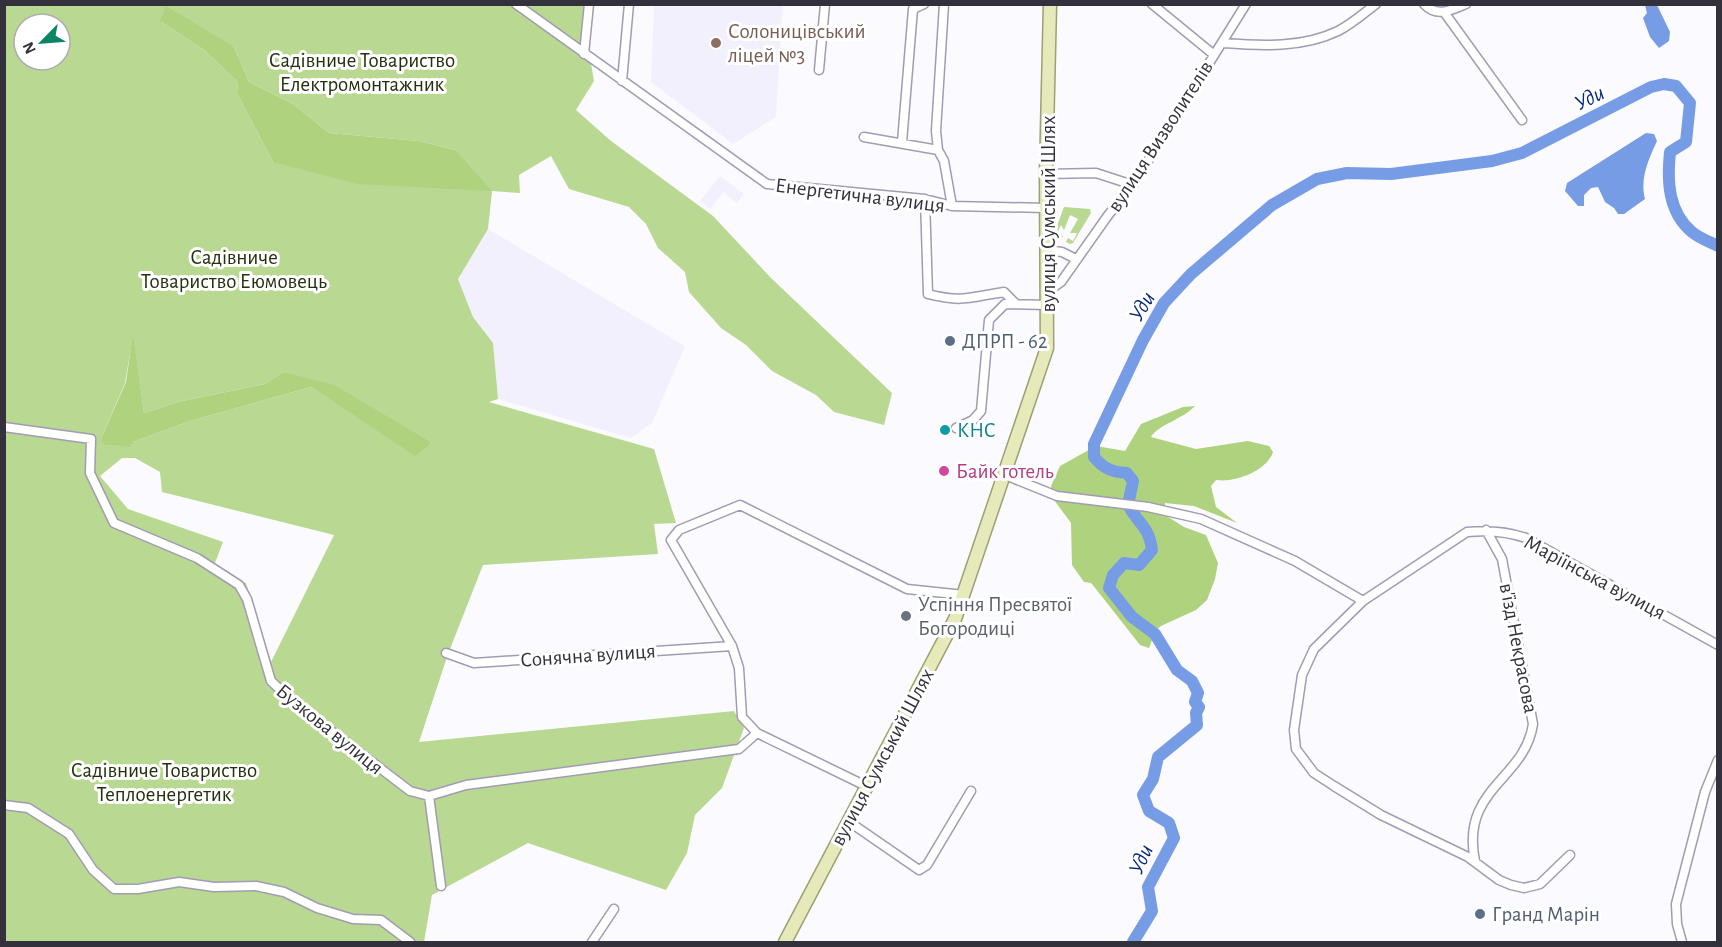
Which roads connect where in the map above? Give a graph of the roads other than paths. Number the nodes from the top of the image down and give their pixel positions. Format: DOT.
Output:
graph roads {
  1 [pos="516,4"];
  2 [pos="590,4"];
  3 [pos="629,4"];
  4 [pos="825,4"];
  5 [pos="924,4"];
  6 [pos="944,4"];
  7 [pos="1050,4"];
  8 [pos="1152,4"];
  9 [pos="1246,4"];
  10 [pos="1376,4"];
  11 [pos="1424,4"];
  12 [pos="1466,4"];
  13 [pos="1444,12"];
  14 [pos="1224,43"];
  15 [pos="584,54"];
  16 [pos="1213,54"];
  17 [pos="819,70"];
  18 [pos="622,81"];
  19 [pos="1522,120"];
  20 [pos="864,137"];
  21 [pos="902,142"];
  22 [pos="938,150"];
  23 [pos="1046,174"];
  24 [pos="1133,185"];
  25 [pos="925,199"];
  26 [pos="952,206"];
  27 [pos="1046,208"];
  28 [pos="1047,250"];
  29 [pos="1076,259"];
  30 [pos="1048,291"];
  31 [pos="1016,303"];
  32 [pos="1048,305"];
  33 [pos="4,427"];
  34 [pos="956,428"];
  35 [pos="1005,475"];
  36 [pos="1486,530"];
  37 [pos="964,595"];
  38 [pos="1363,601"];
  39 [pos="1718,645"];
  40 [pos="732,646"];
  41 [pos="446,653"];
  42 [pos="757,733"];
  43 [pos="1718,760"];
  44 [pos="866,786"];
  45 [pos="971,791"];
  46 [pos="429,796"];
  47 [pos="4,805"];
  48 [pos="848,821"];
  49 [pos="1570,855"];
  50 [pos="1475,861"];
  51 [pos="441,886"];
  52 [pos="614,909"];
  53 [pos="410,942"];
  54 [pos="592,942"];
  55 [pos="785,942"];
  56 [pos="1682,942"];
  1 -- 15 [label="street, Енергетична вулиця"];
  2 -- 15 [label="street"];
  3 -- 18 [label="street"];
  4 -- 17 [label="street"];
  5 -- 21 [label="street"];
  6 -- 22 [label="street"];
  7 -- 23 [label="main road, вулиця Сумський Шлях"];
  8 -- 16 [label="street"];
  9 -- 14 [label="street, вулиця Визволителів"];
  10 -- 14 [label="street"];
  11 -- 13 [label="street"];
  12 -- 13 [label="street"];
  13 -- 19 [label="street"];
  14 -- 16 [label="street, вулиця Визволителів"];
  15 -- 18 [label="street, Енергетична вулиця"];
  16 -- 24 [label="street, вулиця Визволителів"];
  18 -- 25 [label="street, Енергетична вулиця"];
  20 -- 21 [label="street"];
  21 -- 22 [label="street"];
  22 -- 26 [label="street"];
  23 -- 24 [label="street"];
  23 -- 27 [label="main road, вулиця Сумський Шлях"];
  24 -- 29 [label="street, вулиця Визволителів"];
  25 -- 26 [label="street, Енергетична вулиця"];
  25 -- 31 [label="street"];
  26 -- 27 [label="street, Енергетична вулиця"];
  27 -- 28 [label="main road, вулиця Сумський Шлях"];
  28 -- 29 [label="street"];
  28 -- 30 [label="main road, вулиця Сумський Шлях"];
  29 -- 30 [label="street, вулиця Визволителів"];
  30 -- 32 [label="main road, вулиця Сумський Шлях"];
  31 -- 32 [label="street"];
  31 -- 34 [label="street"];
  32 -- 35 [label="main road, вулиця Сумський Шлях"];
  33 -- 46 [label="street, Бузкова вулиця"];
  35 -- 37 [label="main road, вулиця Сумський Шлях"];
  35 -- 38 [label="street"];
  36 -- 38 [label="street, Маріїнська вулиця"];
  36 -- 39 [label="street, Маріїнська вулиця"];
  36 -- 50 [label="street, в'їзд Некрасова"];
  37 -- 40 [label="street"];
  37 -- 44 [label="main road, вулиця Сумський Шлях"];
  38 -- 50 [label="street, Маріїнська вулиця"];
  40 -- 41 [label="street, Сонячна вулиця"];
  40 -- 42 [label="street"];
  42 -- 44 [label="street"];
  42 -- 46 [label="street"];
  43 -- 56 [label="street"];
  44 -- 48 [label="main road, вулиця Сумський Шлях"];
  45 -- 48 [label="street"];
  46 -- 51 [label="street"];
  47 -- 53 [label="street"];
  48 -- 55 [label="main road, вулиця Сумський Шлях"];
  49 -- 50 [label="street, Маріїнська вулиця"];
  52 -- 54 [label="street"];
}
